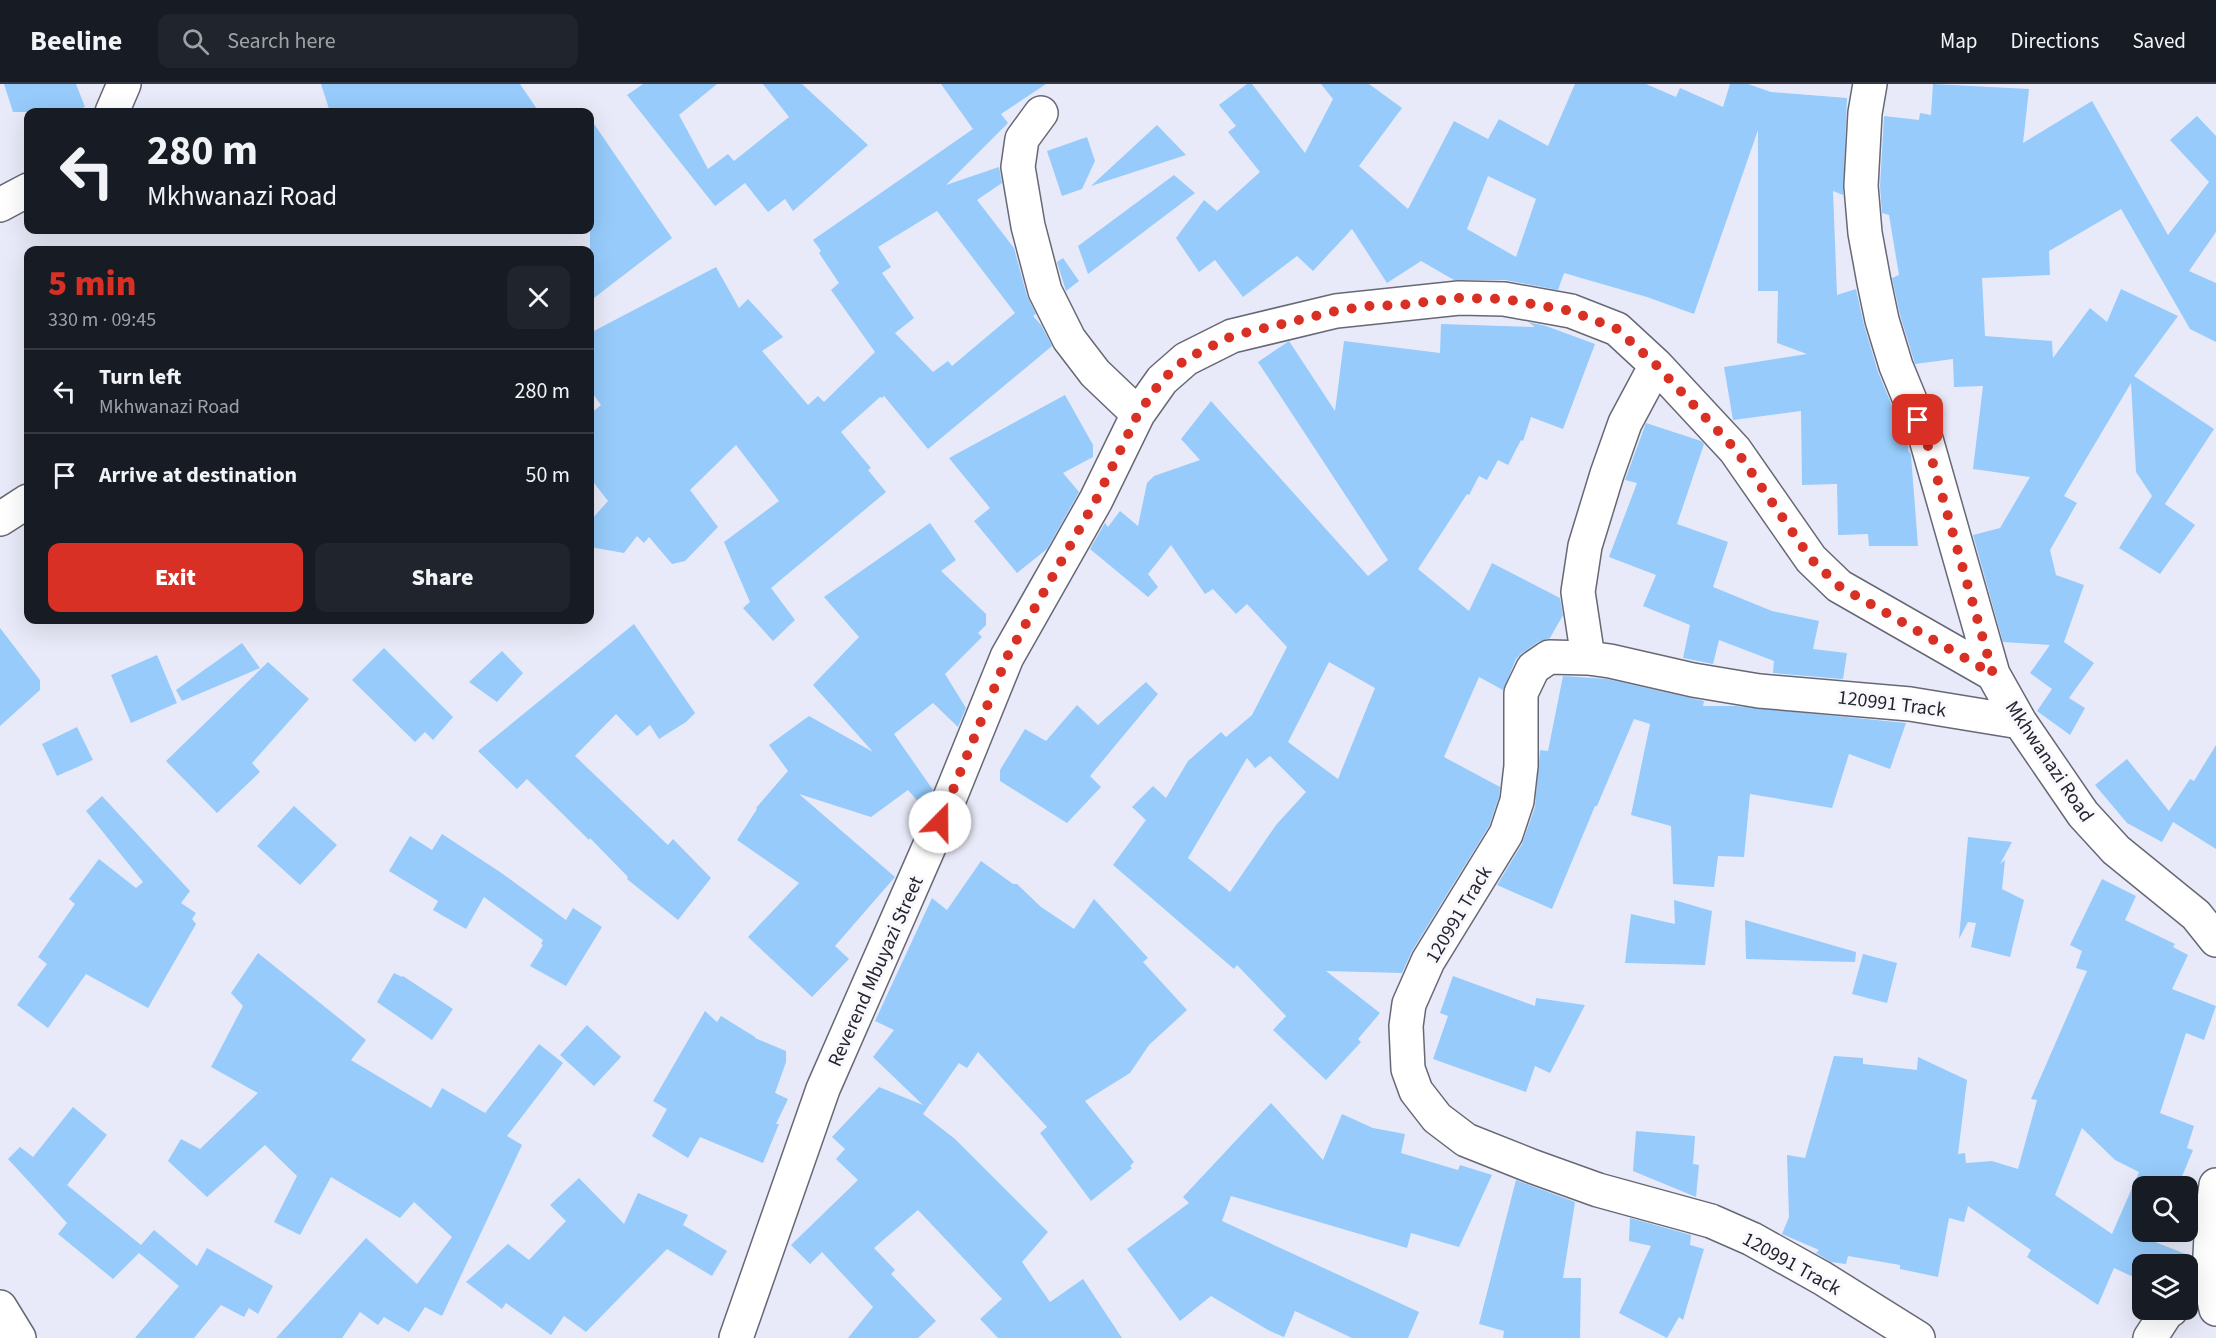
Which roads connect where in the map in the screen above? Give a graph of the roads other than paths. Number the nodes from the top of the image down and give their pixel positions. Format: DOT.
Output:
graph roads {
  1 [pos="124,84"];
  2 [pos="1870,84"];
  3 [pos="114,108"];
  4 [pos="1041,113"];
  5 [pos="24,192"];
  6 [pos="0,205"];
  7 [pos="1656,365"];
  8 [pos="1138,414"];
  9 [pos="24,504"];
  10 [pos="0,519"];
  11 [pos="1588,658"];
  12 [pos="1993,674"];
  13 [pos="2020,722"];
  14 [pos="2216,940"];
  15 [pos="2216,1185"];
  16 [pos="2206,1303"];
  17 [pos="0,1307"];
  18 [pos="2162,1320"];
  19 [pos="19,1338"];
  20 [pos="736,1338"];
  21 [pos="1918,1338"];
  22 [pos="2150,1338"];
  1 -- 3 [label="street"];
  2 -- 12 [label="street, Mkhwanazi Road"];
  4 -- 8 [label="street"];
  5 -- 6 [label="street"];
  7 -- 8 [label="street, Reverend Mbuyazi Street"];
  7 -- 11 [label="street"];
  7 -- 12 [label="street, Reverend Mbuyazi Street"];
  8 -- 20 [label="street, Reverend Mbuyazi Street"];
  9 -- 10 [label="street"];
  11 -- 13 [label="street, 120991 Track"];
  11 -- 21 [label="street, 120991 Track"];
  12 -- 13 [label="street, Mkhwanazi Road"];
  13 -- 14 [label="street, Mkhwanazi Road"];
  15 -- 16 [label="street"];
  17 -- 19 [label="street"];
  18 -- 22 [label="street"];
}
